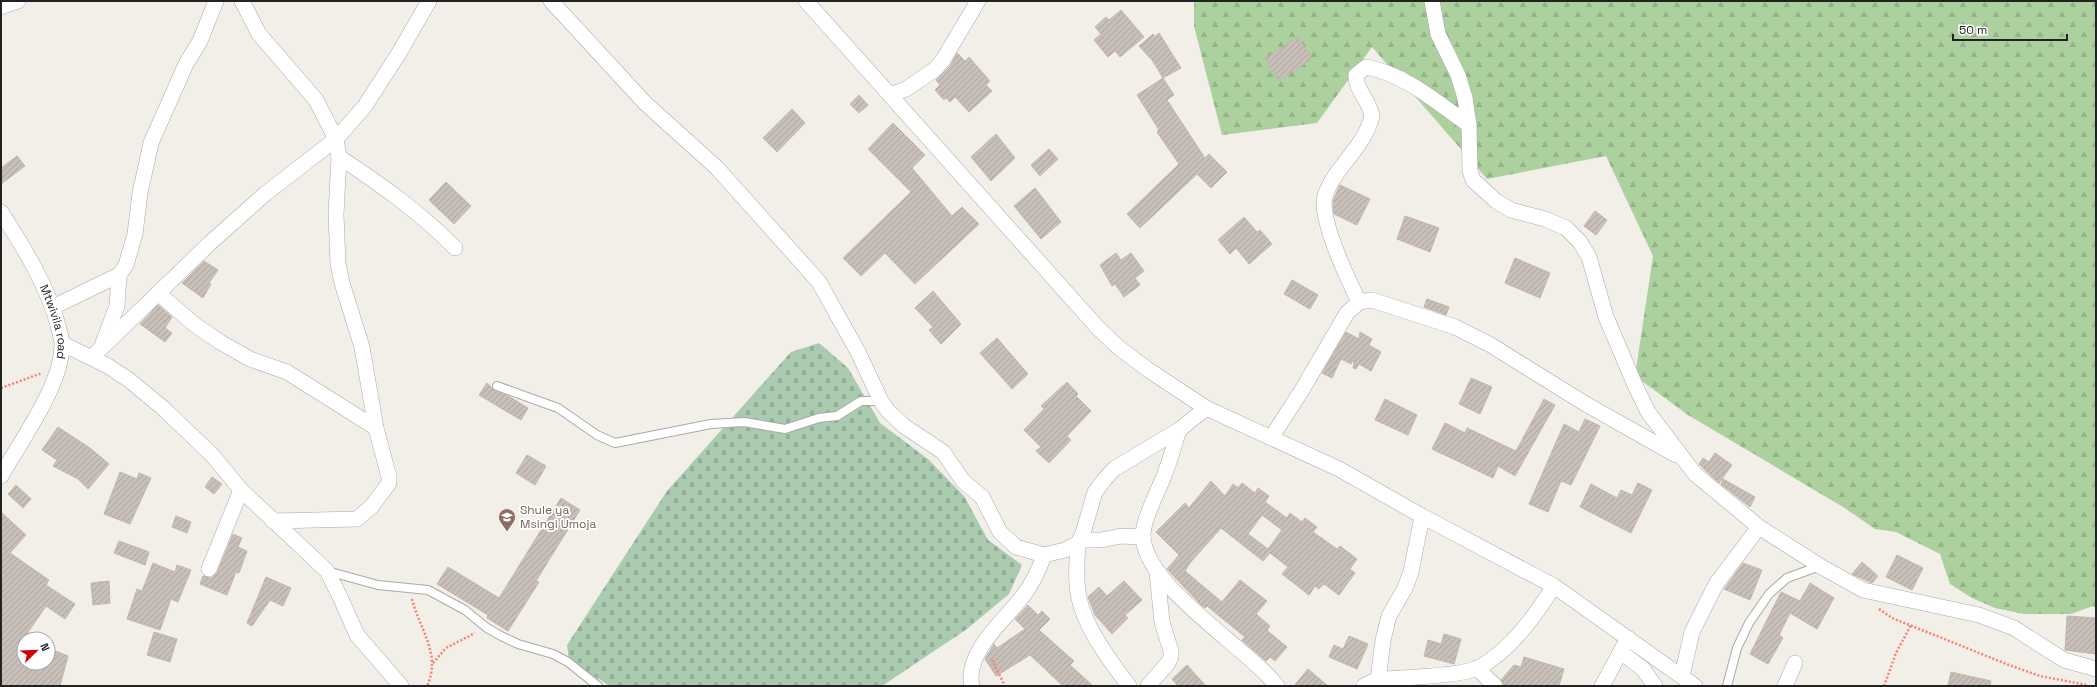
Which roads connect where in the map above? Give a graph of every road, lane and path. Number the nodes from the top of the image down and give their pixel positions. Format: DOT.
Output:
graph roads {
  1 [pos="216,1"];
  2 [pos="242,1"];
  3 [pos="429,1"];
  4 [pos="551,1"];
  5 [pos="806,1"];
  6 [pos="978,1"];
  7 [pos="1432,1"];
  8 [pos="890,95"];
  9 [pos="1469,125"];
  10 [pos="336,139"];
  11 [pos="339,157"];
  12 [pos="1,212"];
  13 [pos="455,248"];
  14 [pos="119,275"];
  15 [pos="158,293"];
  16 [pos="1359,302"];
  17 [pos="53,307"];
  18 [pos="62,344"];
  19 [pos="95,353"];
  20 [pos="58,367"];
  21 [pos="497,386"];
  22 [pos="1,388"];
  23 [pos="881,401"];
  24 [pos="1206,408"];
  25 [pos="376,428"];
  26 [pos="1179,430"];
  27 [pos="1271,438"];
  28 [pos="1684,461"];
  29 [pos="1,476"];
  30 [pos="240,490"];
  31 [pos="1422,516"];
  32 [pos="273,521"];
  33 [pos="1759,526"];
  34 [pos="1143,537"];
  35 [pos="1079,541"];
  36 [pos="1044,555"];
  37 [pos="1820,566"];
  38 [pos="209,569"];
  39 [pos="327,571"];
  40 [pos="1157,572"];
  41 [pos="1554,586"];
  42 [pos="410,587"];
  43 [pos="1863,590"];
  44 [pos="1911,626"];
  45 [pos="487,628"];
  46 [pos="1628,638"];
  47 [pos="986,640"];
  48 [pos="1621,652"];
  49 [pos="433,663"];
  50 [pos="1795,663"];
  51 [pos="1477,668"];
  52 [pos="2096,669"];
  53 [pos="1682,676"];
  54 [pos="1378,680"];
  55 [pos="2087,685"];
  56 [pos="401,686"];
  57 [pos="427,686"];
  58 [pos="598,686"];
  59 [pos="972,686"];
  60 [pos="1005,686"];
  61 [pos="1129,686"];
  62 [pos="1148,686"];
  63 [pos="1277,686"];
  64 [pos="1364,686"];
  65 [pos="1495,686"];
  66 [pos="1602,686"];
  67 [pos="1655,686"];
  68 [pos="1695,686"];
  69 [pos="1727,686"];
  70 [pos="1785,686"];
  71 [pos="1884,686"];
  1 -- 14 [label="street"];
  2 -- 10 [label="street"];
  3 -- 10 [label="street"];
  4 -- 23 [label="street"];
  5 -- 8 [label="street"];
  6 -- 8 [label="street"];
  7 -- 9 [label="street"];
  8 -- 24 [label="street"];
  9 -- 16 [label="street"];
  9 -- 28 [label="street"];
  10 -- 11 [label="street"];
  10 -- 15 [label="street"];
  11 -- 13 [label="street"];
  11 -- 25 [label="street"];
  12 -- 17 [label="street, Mtwivila road"];
  14 -- 17 [label="street"];
  14 -- 19 [label="street"];
  15 -- 19 [label="street"];
  15 -- 25 [label="street"];
  16 -- 27 [label="street"];
  16 -- 28 [label="street"];
  17 -- 18 [label="street, Mtwivila road"];
  18 -- 19 [label="street"];
  18 -- 20 [label="street, Mtwivila road"];
  19 -- 30 [label="street"];
  20 -- 22 [label="path"];
  20 -- 29 [label="street, Mtwivila road"];
  21 -- 23 [label="lane"];
  23 -- 36 [label="street"];
  24 -- 26 [label="street"];
  24 -- 27 [label="street"];
  25 -- 32 [label="street"];
  26 -- 34 [label="street"];
  26 -- 35 [label="street"];
  27 -- 31 [label="street"];
  28 -- 33 [label="street"];
  30 -- 32 [label="street"];
  30 -- 38 [label="street"];
  31 -- 41 [label="street"];
  31 -- 54 [label="street"];
  32 -- 39 [label="street"];
  33 -- 37 [label="street"];
  33 -- 53 [label="street"];
  34 -- 35 [label="street"];
  34 -- 40 [label="street"];
  35 -- 36 [label="street"];
  35 -- 61 [label="street"];
  36 -- 47 [label="street"];
  37 -- 43 [label="street"];
  37 -- 69 [label="lane"];
  39 -- 42 [label="lane"];
  39 -- 56 [label="street"];
  40 -- 62 [label="street"];
  40 -- 63 [label="street"];
  41 -- 46 [label="street"];
  41 -- 51 [label="street"];
  42 -- 45 [label="lane"];
  42 -- 49 [label="path"];
  43 -- 44 [label="path"];
  43 -- 52 [label="street"];
  44 -- 55 [label="path"];
  44 -- 71 [label="path"];
  45 -- 49 [label="path"];
  45 -- 58 [label="lane"];
  46 -- 48 [label="street"];
  46 -- 53 [label="street"];
  47 -- 59 [label="street"];
  47 -- 60 [label="path"];
  48 -- 66 [label="street"];
  48 -- 67 [label="street"];
  49 -- 57 [label="path"];
  50 -- 70 [label="street"];
  51 -- 54 [label="street"];
  51 -- 65 [label="street"];
  53 -- 68 [label="street"];
  54 -- 64 [label="street"];
}
